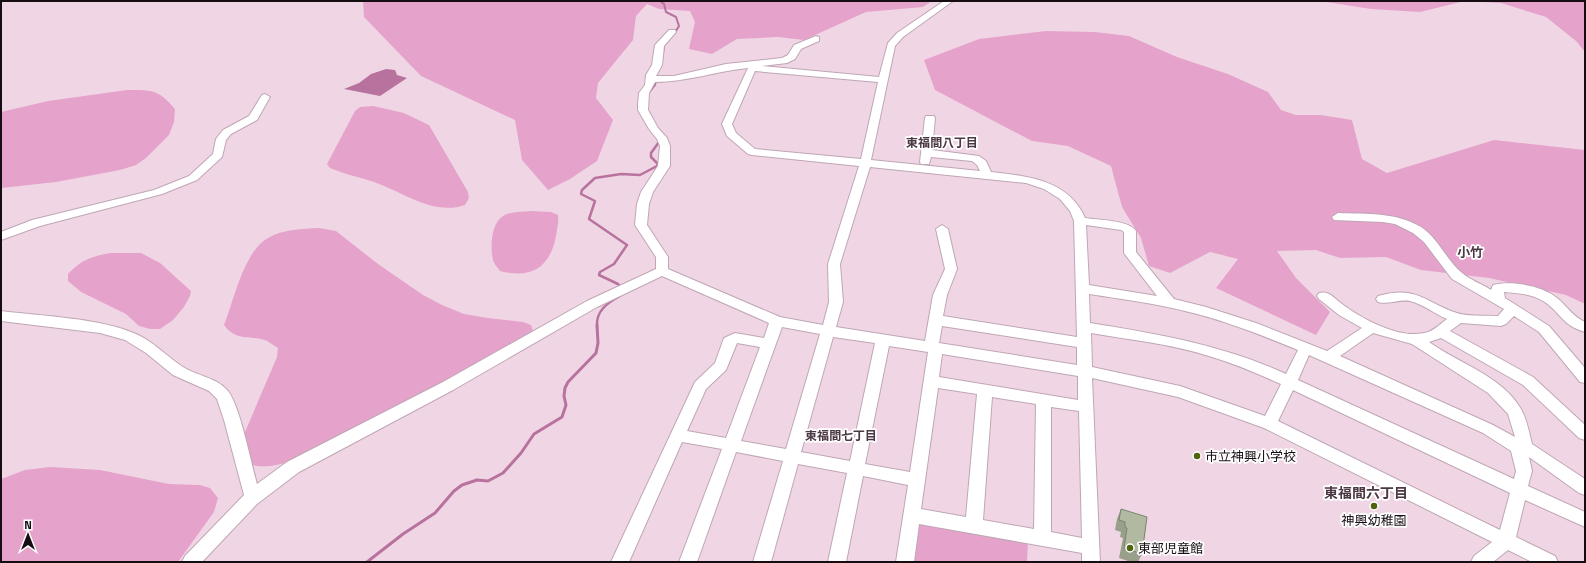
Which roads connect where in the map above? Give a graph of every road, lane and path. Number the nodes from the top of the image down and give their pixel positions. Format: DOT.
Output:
graph roads {
  1 [pos="949,1"];
  2 [pos="672,32"];
  3 [pos="816,39"];
  4 [pos="749,67"];
  5 [pos="651,79"];
  6 [pos="883,80"];
  7 [pos="265,97"];
  8 [pos="930,118"];
  9 [pos="926,153"];
  10 [pos="865,164"];
  11 [pos="924,169"];
  12 [pos="987,175"];
  13 [pos="1338,217"];
  14 [pos="1080,221"];
  15 [pos="942,229"];
  16 [pos="1,236"];
  17 [pos="662,272"];
  18 [pos="1083,289"];
  19 [pos="1324,296"];
  20 [pos="1383,299"];
  21 [pos="1499,300"];
  22 [pos="1170,303"];
  23 [pos="1512,309"];
  24 [pos="1,316"];
  25 [pos="1458,318"];
  26 [pos="936,320"];
  27 [pos="777,321"];
  28 [pos="1084,327"];
  29 [pos="1373,327"];
  30 [pos="1585,327"];
  31 [pos="828,332"];
  32 [pos="1440,332"];
  33 [pos="883,340"];
  34 [pos="1416,340"];
  35 [pos="1084,343"];
  36 [pos="769,344"];
  37 [pos="1305,348"];
  38 [pos="934,349"];
  39 [pos="1327,358"];
  40 [pos="1084,372"];
  41 [pos="1585,378"];
  42 [pos="931,381"];
  43 [pos="1290,382"];
  44 [pos="986,390"];
  45 [pos="1044,400"];
  46 [pos="1087,407"];
  47 [pos="1269,424"];
  48 [pos="1585,434"];
  49 [pos="678,435"];
  50 [pos="732,445"];
  51 [pos="1518,447"];
  52 [pos="792,456"];
  53 [pos="856,468"];
  54 [pos="917,480"];
  55 [pos="1585,488"];
  56 [pos="1520,489"];
  57 [pos="252,496"];
  58 [pos="912,515"];
  59 [pos="1585,520"];
  60 [pos="974,526"];
  61 [pos="1042,538"];
  62 [pos="1506,541"];
  63 [pos="1091,554"];
  64 [pos="191,562"];
  65 [pos="620,562"];
  66 [pos="688,562"];
  67 [pos="762,562"];
  68 [pos="837,562"];
  69 [pos="905,562"];
  70 [pos="1480,562"];
  71 [pos="1549,562"];
  1 -- 6 [label="street"];
  2 -- 5 [label="street"];
  3 -- 4 [label="street"];
  4 -- 5 [label="street"];
  4 -- 6 [label="street"];
  4 -- 10 [label="street"];
  5 -- 17 [label="street"];
  6 -- 10 [label="street"];
  7 -- 16 [label="street"];
  8 -- 9 [label="street"];
  9 -- 11 [label="street"];
  9 -- 12 [label="street"];
  10 -- 11 [label="street"];
  10 -- 31 [label="street"];
  11 -- 12 [label="street"];
  12 -- 14 [label="street"];
  13 -- 21 [label="street"];
  14 -- 18 [label="street"];
  14 -- 22 [label="street"];
  15 -- 26 [label="street"];
  17 -- 27 [label="street"];
  17 -- 57 [label="street"];
  18 -- 22 [label="street"];
  18 -- 28 [label="street"];
  19 -- 29 [label="street"];
  20 -- 25 [label="street"];
  21 -- 23 [label="street"];
  21 -- 30 [label="street"];
  22 -- 37 [label="street"];
  23 -- 25 [label="street"];
  23 -- 41 [label="street"];
  24 -- 57 [label="street"];
  25 -- 32 [label="street"];
  26 -- 35 [label="street"];
  26 -- 38 [label="street"];
  27 -- 31 [label="street"];
  27 -- 36 [label="street"];
  28 -- 35 [label="street"];
  28 -- 43 [label="street"];
  29 -- 34 [label="street"];
  29 -- 39 [label="street"];
  31 -- 33 [label="street"];
  31 -- 52 [label="street"];
  32 -- 34 [label="street"];
  32 -- 48 [label="street"];
  33 -- 38 [label="street"];
  33 -- 53 [label="street"];
  34 -- 51 [label="street"];
  35 -- 40 [label="street"];
  36 -- 49 [label="street"];
  36 -- 50 [label="street"];
  37 -- 39 [label="street"];
  37 -- 43 [label="street"];
  38 -- 40 [label="street"];
  38 -- 42 [label="street"];
  39 -- 51 [label="street"];
  40 -- 46 [label="street"];
  40 -- 47 [label="street"];
  42 -- 44 [label="street"];
  42 -- 54 [label="street"];
  43 -- 47 [label="street"];
  43 -- 56 [label="street"];
  44 -- 45 [label="street"];
  44 -- 60 [label="street"];
  45 -- 46 [label="street"];
  45 -- 61 [label="street"];
  46 -- 63 [label="street"];
  47 -- 62 [label="street"];
  49 -- 50 [label="street"];
  49 -- 65 [label="street"];
  50 -- 52 [label="street"];
  50 -- 66 [label="street"];
  51 -- 55 [label="street"];
  51 -- 56 [label="street"];
  52 -- 53 [label="street"];
  52 -- 67 [label="street"];
  53 -- 54 [label="street"];
  53 -- 68 [label="street"];
  54 -- 58 [label="street"];
  56 -- 59 [label="street"];
  56 -- 62 [label="street"];
  57 -- 64 [label="street"];
  58 -- 60 [label="street"];
  58 -- 69 [label="street"];
  60 -- 61 [label="street"];
  61 -- 63 [label="street"];
  62 -- 70 [label="street"];
  62 -- 71 [label="street"];
}
